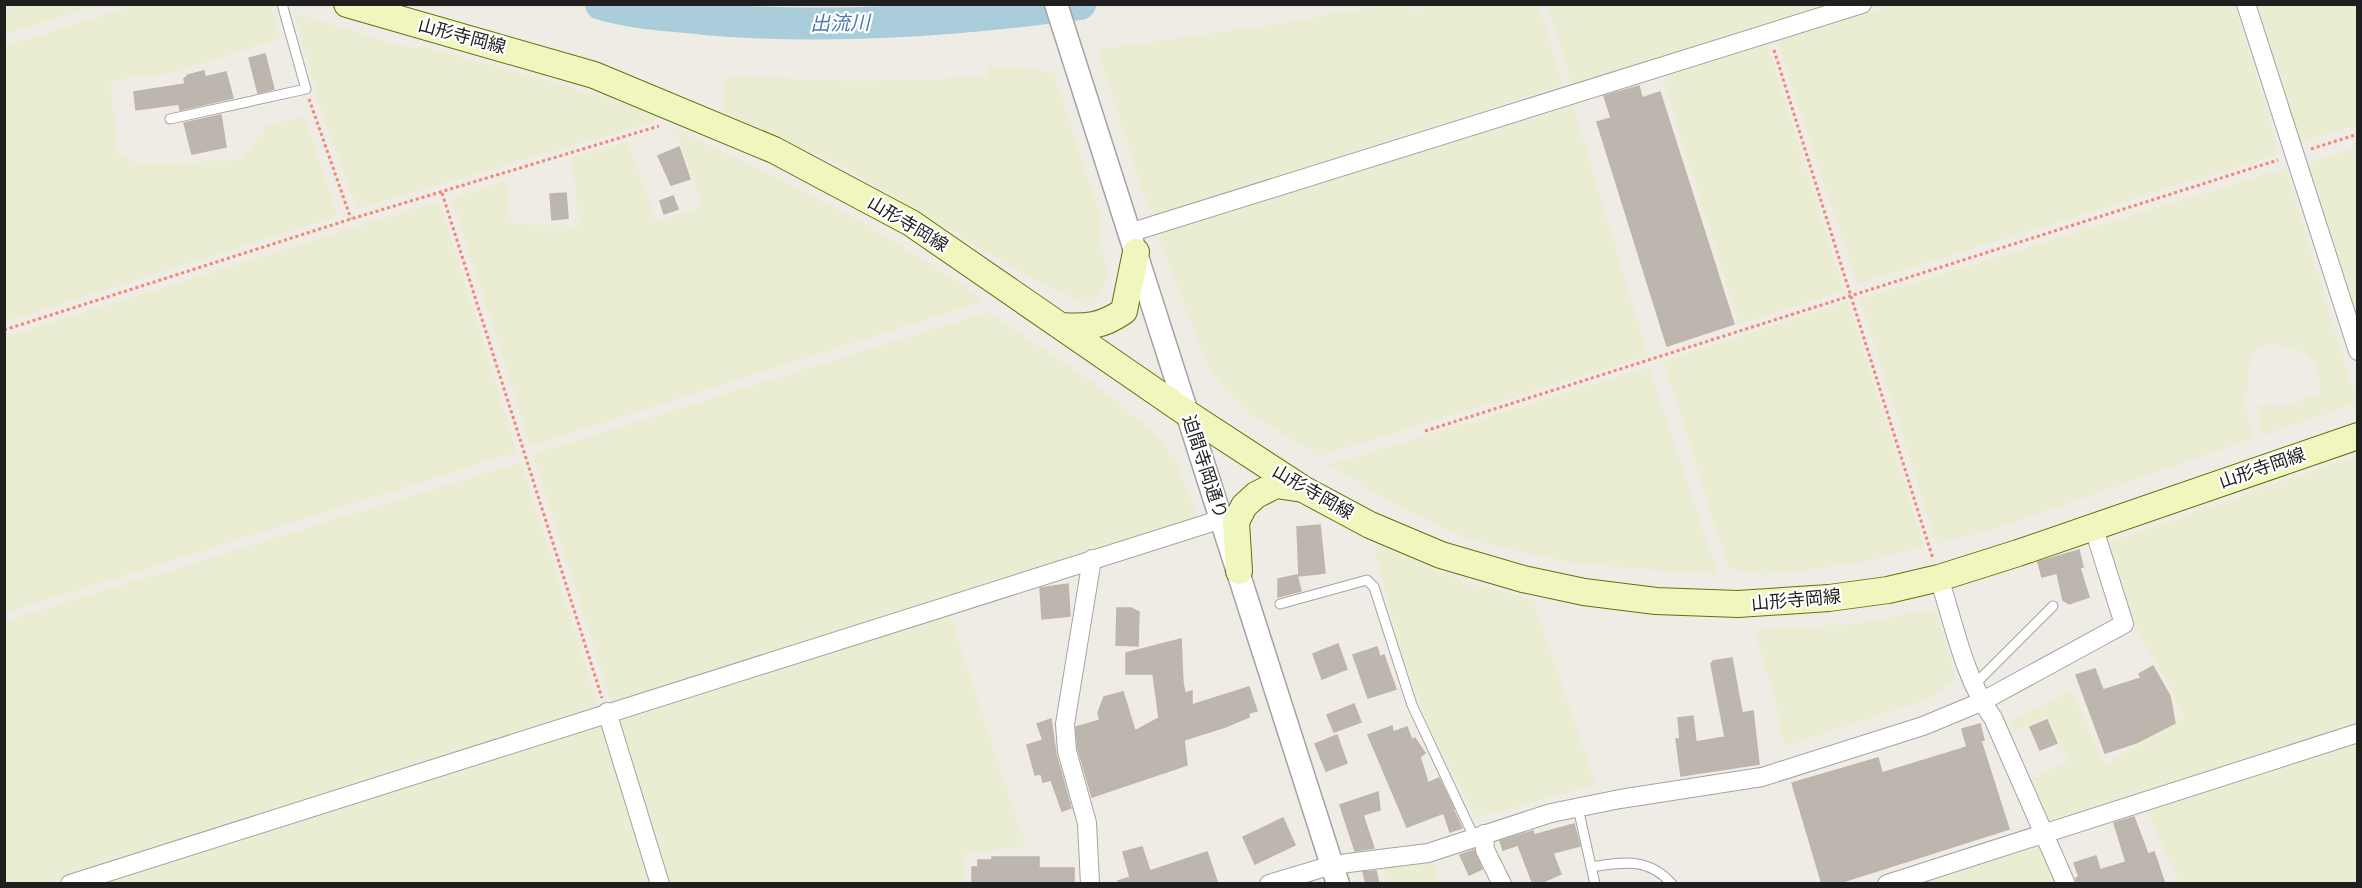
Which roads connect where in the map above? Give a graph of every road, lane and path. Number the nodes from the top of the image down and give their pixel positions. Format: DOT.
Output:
graph roads {
  1 [pos="282,4"];
  2 [pos="347,4"];
  3 [pos="1056,4"];
  4 [pos="1862,4"];
  5 [pos="2246,4"];
  6 [pos="1768,33"];
  7 [pos="306,89"];
  8 [pos="170,119"];
  9 [pos="660,126"];
  10 [pos="2358,134"];
  11 [pos="2294,155"];
  12 [pos="442,194"];
  13 [pos="351,219"];
  14 [pos="1133,243"];
  15 [pos="1851,296"];
  16 [pos="1061,326"];
  17 [pos="4,330"];
  18 [pos="2358,351"];
  19 [pos="1188,414"];
  20 [pos="1425,431"];
  21 [pos="2358,436"];
  22 [pos="1303,489"];
  23 [pos="1222,519"];
  24 [pos="2093,526"];
  25 [pos="1092,559"];
  26 [pos="1239,571"];
  27 [pos="1939,578"];
  28 [pos="1280,604"];
  29 [pos="2053,606"];
  30 [pos="1978,693"];
  31 [pos="607,712"];
  32 [pos="2358,733"];
  33 [pos="1578,808"];
  34 [pos="2044,833"];
  35 [pos="1479,836"];
  36 [pos="1591,867"];
  37 [pos="1335,874"];
  38 [pos="70,884"];
  39 [pos="660,884"];
  40 [pos="1090,884"];
  41 [pos="1269,884"];
  42 [pos="1502,884"];
  43 [pos="1595,884"];
  44 [pos="1672,884"];
  45 [pos="1887,884"];
  46 [pos="2066,884"];
  1 -- 7 [label="lane"];
  2 -- 16 [label="main road, 山形寺岡線"];
  3 -- 14 [label="street, 迫間寺岡通り"];
  4 -- 6 [label="street"];
  5 -- 11 [label="street"];
  6 -- 14 [label="street"];
  6 -- 15 [label="path"];
  7 -- 8 [label="lane"];
  7 -- 13 [label="path"];
  9 -- 12 [label="path"];
  10 -- 11 [label="path"];
  11 -- 15 [label="path"];
  11 -- 18 [label="street"];
  12 -- 13 [label="path"];
  12 -- 31 [label="path"];
  13 -- 17 [label="path"];
  14 -- 16 [label="main road"];
  14 -- 19 [label="street, 迫間寺岡通り"];
  15 -- 20 [label="path"];
  15 -- 27 [label="path"];
  16 -- 19 [label="main road, 山形寺岡線"];
  19 -- 22 [label="main road, 山形寺岡線"];
  19 -- 23 [label="street, 迫間寺岡通り"];
  21 -- 24 [label="main road, 山形寺岡線"];
  22 -- 26 [label="main road"];
  22 -- 27 [label="main road, 山形寺岡線"];
  23 -- 25 [label="street"];
  23 -- 26 [label="street, 迫間寺岡通り"];
  24 -- 27 [label="main road, 山形寺岡線"];
  24 -- 30 [label="street"];
  25 -- 31 [label="street"];
  25 -- 40 [label="street"];
  26 -- 37 [label="street, 迫間寺岡通り"];
  27 -- 30 [label="street"];
  28 -- 35 [label="lane"];
  29 -- 30 [label="lane"];
  30 -- 33 [label="street"];
  30 -- 34 [label="street"];
  31 -- 38 [label="street"];
  31 -- 39 [label="street"];
  32 -- 34 [label="street"];
  33 -- 35 [label="street"];
  33 -- 36 [label="lane"];
  34 -- 45 [label="street"];
  34 -- 46 [label="street"];
  35 -- 37 [label="street"];
  35 -- 42 [label="street"];
  36 -- 43 [label="lane"];
  36 -- 44 [label="lane"];
  37 -- 41 [label="street"];
}
